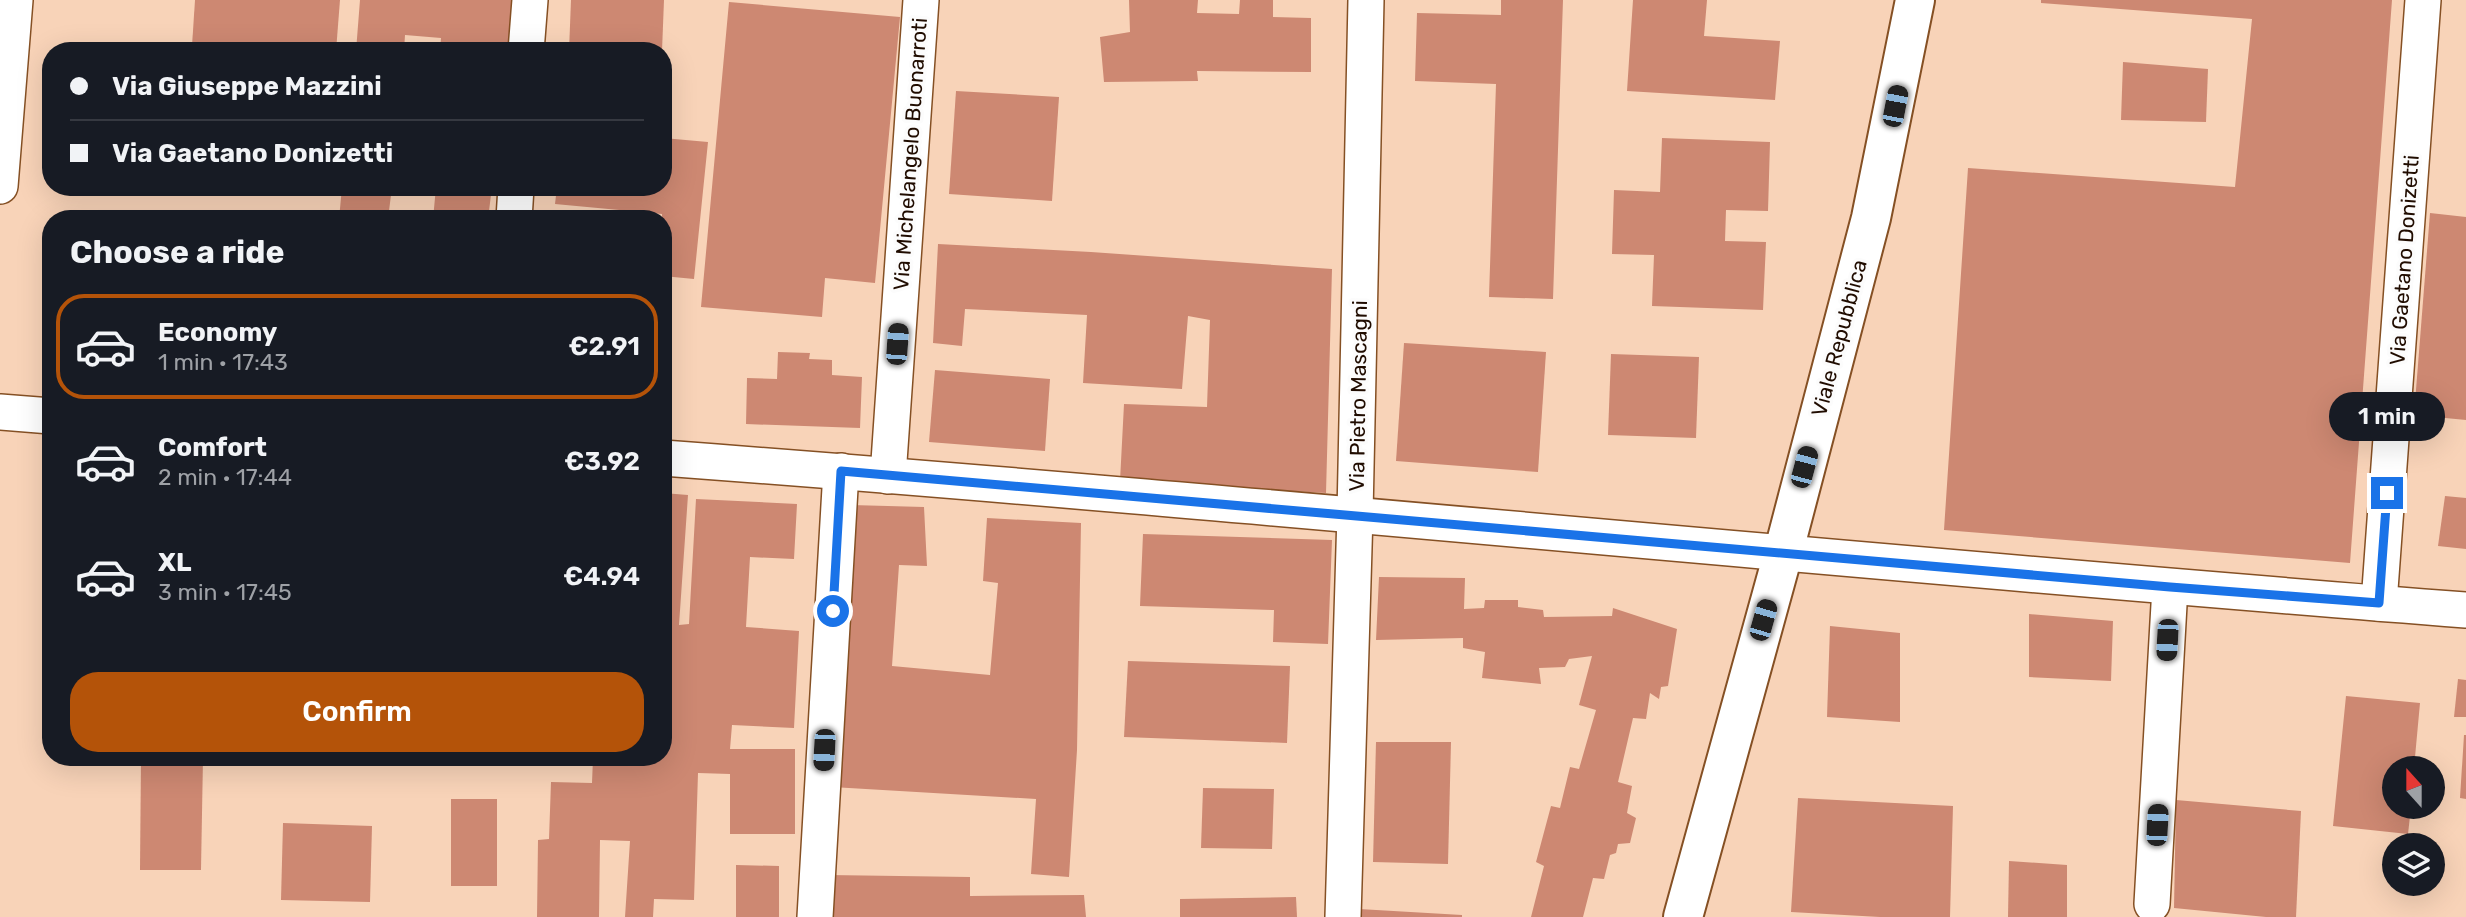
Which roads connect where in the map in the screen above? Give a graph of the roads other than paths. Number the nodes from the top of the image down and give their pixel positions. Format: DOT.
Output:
graph roads {
  1 [pos="15,0"];
  2 [pos="530,0"];
  3 [pos="921,0"];
  4 [pos="1366,0"];
  5 [pos="1915,0"];
  6 [pos="2423,0"];
  7 [pos="527,42"];
  8 [pos="0,186"];
  9 [pos="0,412"];
  10 [pos="42,415"];
  11 [pos="672,459"];
  12 [pos="841,471"];
  13 [pos="888,476"];
  14 [pos="1355,514"];
  15 [pos="1783,554"];
  16 [pos="2170,587"];
  17 [pos="2379,603"];
  18 [pos="2466,610"];
  19 [pos="2152,904"];
  20 [pos="815,917"];
  21 [pos="1343,917"];
  22 [pos="1683,917"];
  1 -- 8 [label="street"];
  2 -- 7 [label="street"];
  3 -- 13 [label="street, Via Michelangelo Buonarroti"];
  4 -- 14 [label="street, Via Pietro Mascagni"];
  5 -- 15 [label="street, Viale Repubblica"];
  6 -- 17 [label="street, Via Gaetano Donizetti"];
  9 -- 10 [label="street"];
  11 -- 12 [label="street"];
  12 -- 13 [label="street"];
  12 -- 20 [label="street"];
  13 -- 14 [label="street"];
  14 -- 15 [label="street"];
  14 -- 21 [label="street, Via Pietro Mascagni"];
  15 -- 16 [label="street"];
  15 -- 22 [label="street, Viale Repubblica"];
  16 -- 17 [label="street"];
  16 -- 19 [label="street"];
  17 -- 18 [label="street"];
}
